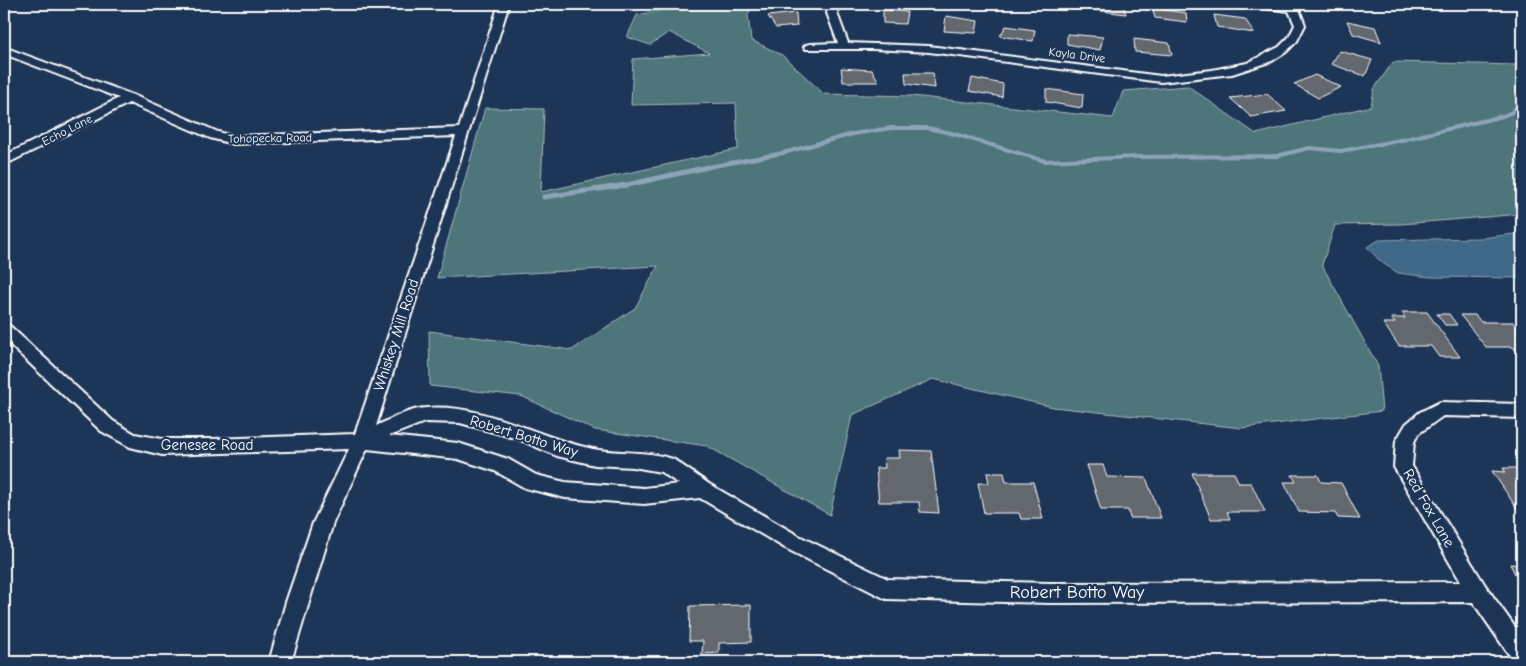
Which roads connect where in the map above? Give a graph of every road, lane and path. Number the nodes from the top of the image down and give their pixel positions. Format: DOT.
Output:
graph roads {
  1 [pos="504,4"];
  2 [pos="834,4"];
  3 [pos="1256,4"];
  4 [pos="1293,6"];
  5 [pos="844,46"];
  6 [pos="810,47"];
  7 [pos="4,50"];
  8 [pos="129,98"];
  9 [pos="464,132"];
  10 [pos="4,161"];
  11 [pos="4,330"];
  12 [pos="1522,410"];
  13 [pos="362,441"];
  14 [pos="702,490"];
  15 [pos="1478,592"];
  16 [pos="1522,655"];
  17 [pos="280,662"];
  1 -- 9 [label="street, Whiskey Mill Road"];
  2 -- 5 [label="street"];
  3 -- 4 [label="street"];
  4 -- 5 [label="street, Kayla Drive"];
  5 -- 6 [label="street, Kayla Drive"];
  7 -- 8 [label="street, Tohopecka Road"];
  8 -- 9 [label="street, Tohopecka Road"];
  8 -- 10 [label="street, Echo Lane"];
  9 -- 13 [label="street, Whiskey Mill Road"];
  11 -- 13 [label="street, Genesee Road"];
  12 -- 15 [label="street, Red Fox Lane"];
  13 -- 14 [label="street"];
  13 -- 14 [label="street, Robert Botto Way"];
  13 -- 17 [label="street, Whiskey Mill Road"];
  14 -- 15 [label="street, Robert Botto Way"];
  15 -- 16 [label="street, Red Fox Lane"];
}
